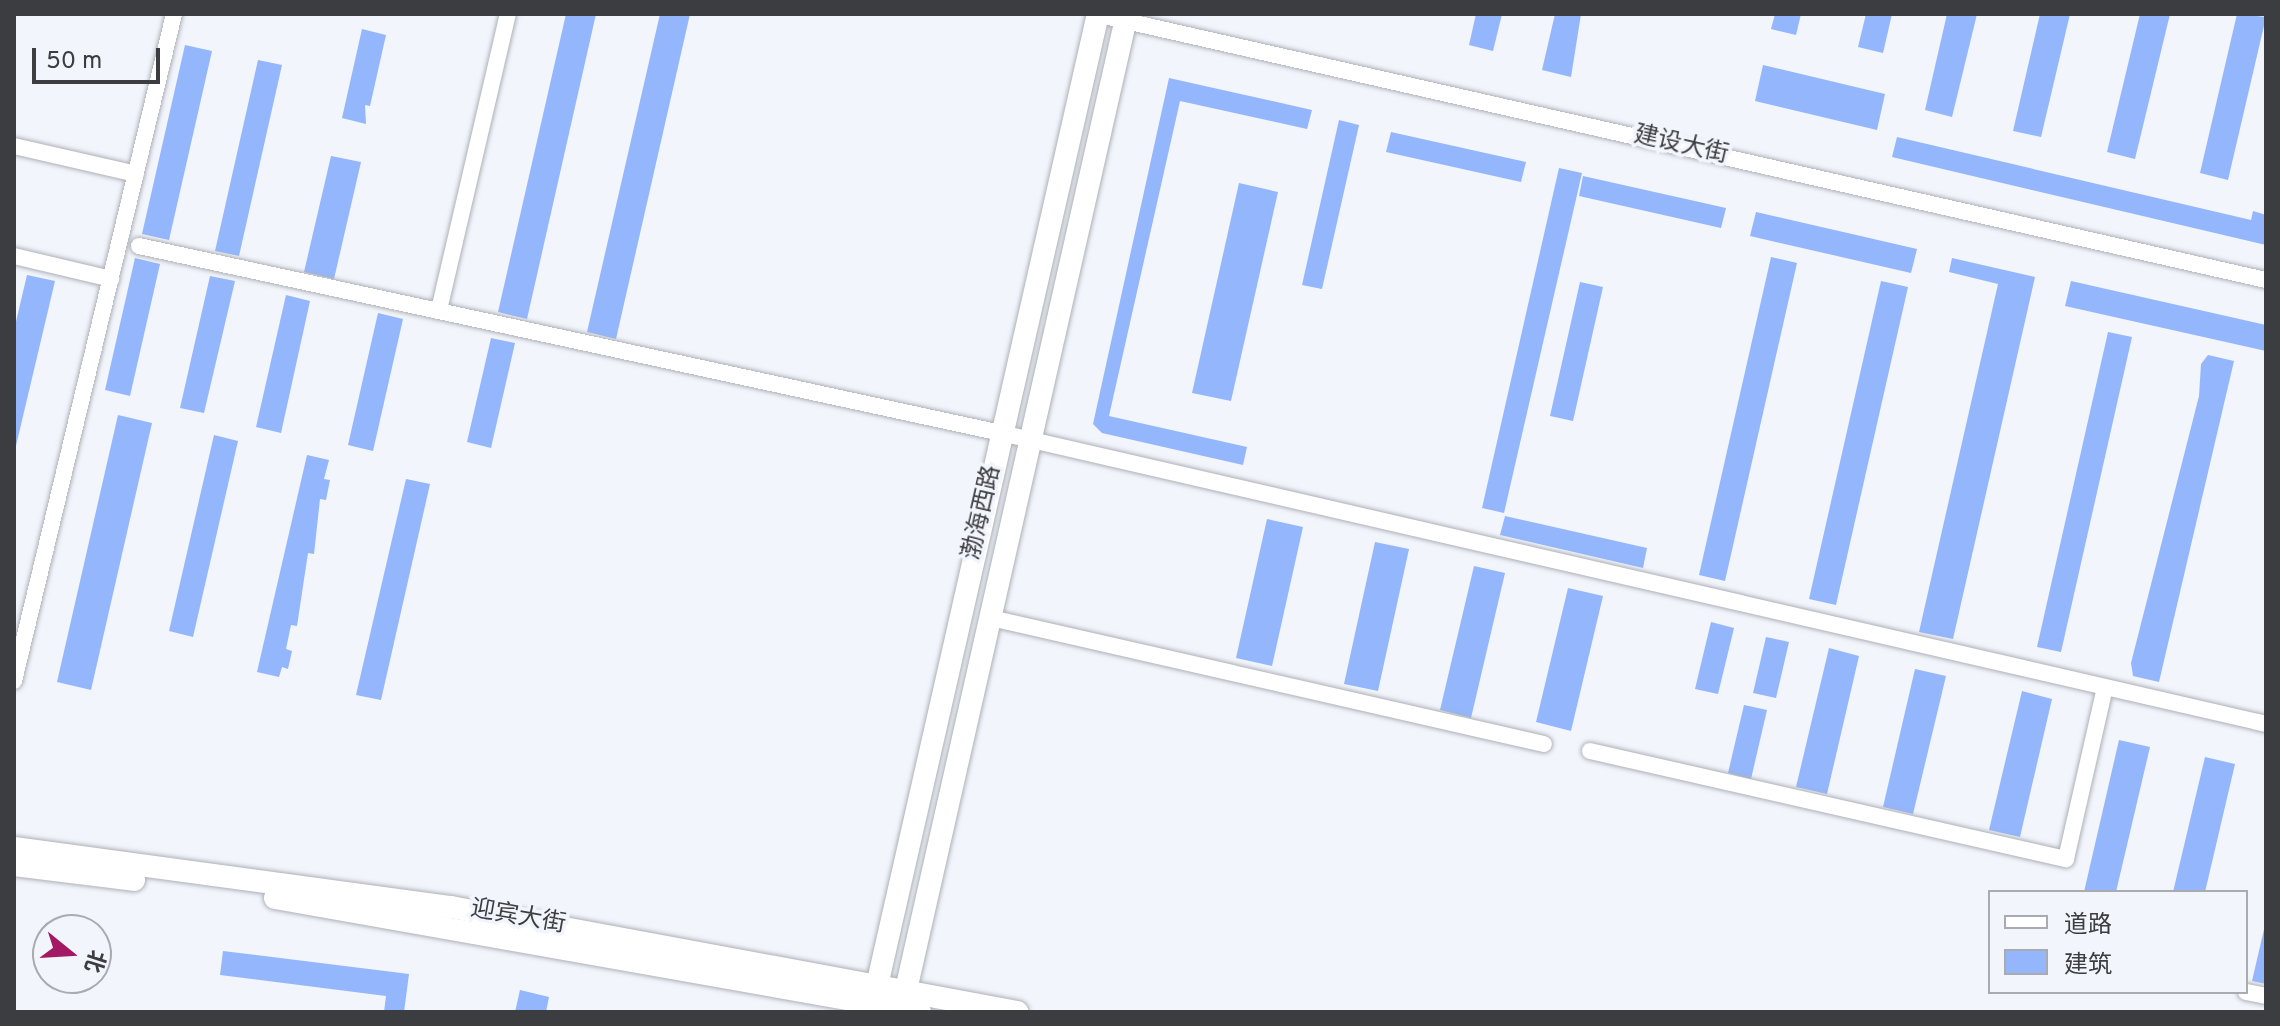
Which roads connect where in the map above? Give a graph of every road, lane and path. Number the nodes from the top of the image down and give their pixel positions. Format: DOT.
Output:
graph roads {
  1 [pos="174,14"];
  2 [pos="508,14"];
  3 [pos="1097,14"];
  4 [pos="1127,17"];
  5 [pos="14,146"];
  6 [pos="136,174"];
  7 [pos="139,246"];
  8 [pos="14,256"];
  9 [pos="111,279"];
  10 [pos="2266,280"];
  11 [pos="439,310"];
  12 [pos="1001,433"];
  13 [pos="1032,441"];
  14 [pos="991,618"];
  15 [pos="14,681"];
  16 [pos="2105,688"];
  17 [pos="2266,724"];
  18 [pos="1544,744"];
  19 [pos="1590,751"];
  20 [pos="14,848"];
  21 [pos="14,865"];
  22 [pos="873,999"];
  23 [pos="908,1005"];
  24 [pos="1017,1012"];
  1 -- 6 [label="street"];
  2 -- 11 [label="street"];
  3 -- 4 [label="street, 建设大街"];
  3 -- 12 [label="main road, 渤海西路"];
  4 -- 10 [label="street, 建设大街"];
  4 -- 13 [label="main road, 渤海西路"];
  5 -- 6 [label="street"];
  6 -- 9 [label="street"];
  7 -- 11 [label="street"];
  8 -- 9 [label="street"];
  9 -- 15 [label="street"];
  11 -- 12 [label="street"];
  12 -- 13 [label="street"];
  12 -- 22 [label="main road, 渤海西路"];
  13 -- 14 [label="main road, 渤海西路"];
  13 -- 16 [label="street"];
  14 -- 18 [label="street"];
  14 -- 23 [label="main road, 渤海西路"];
  16 -- 17 [label="street"];
  16 -- 19 [label="street"];
  20 -- 22 [label="main road, 迎宾大街"];
  21 -- 22 [label="main road, 迎宾大街"];
  22 -- 23 [label="main road, 迎宾大街"];
  23 -- 24 [label="main road, 迎宾大街"];
}
